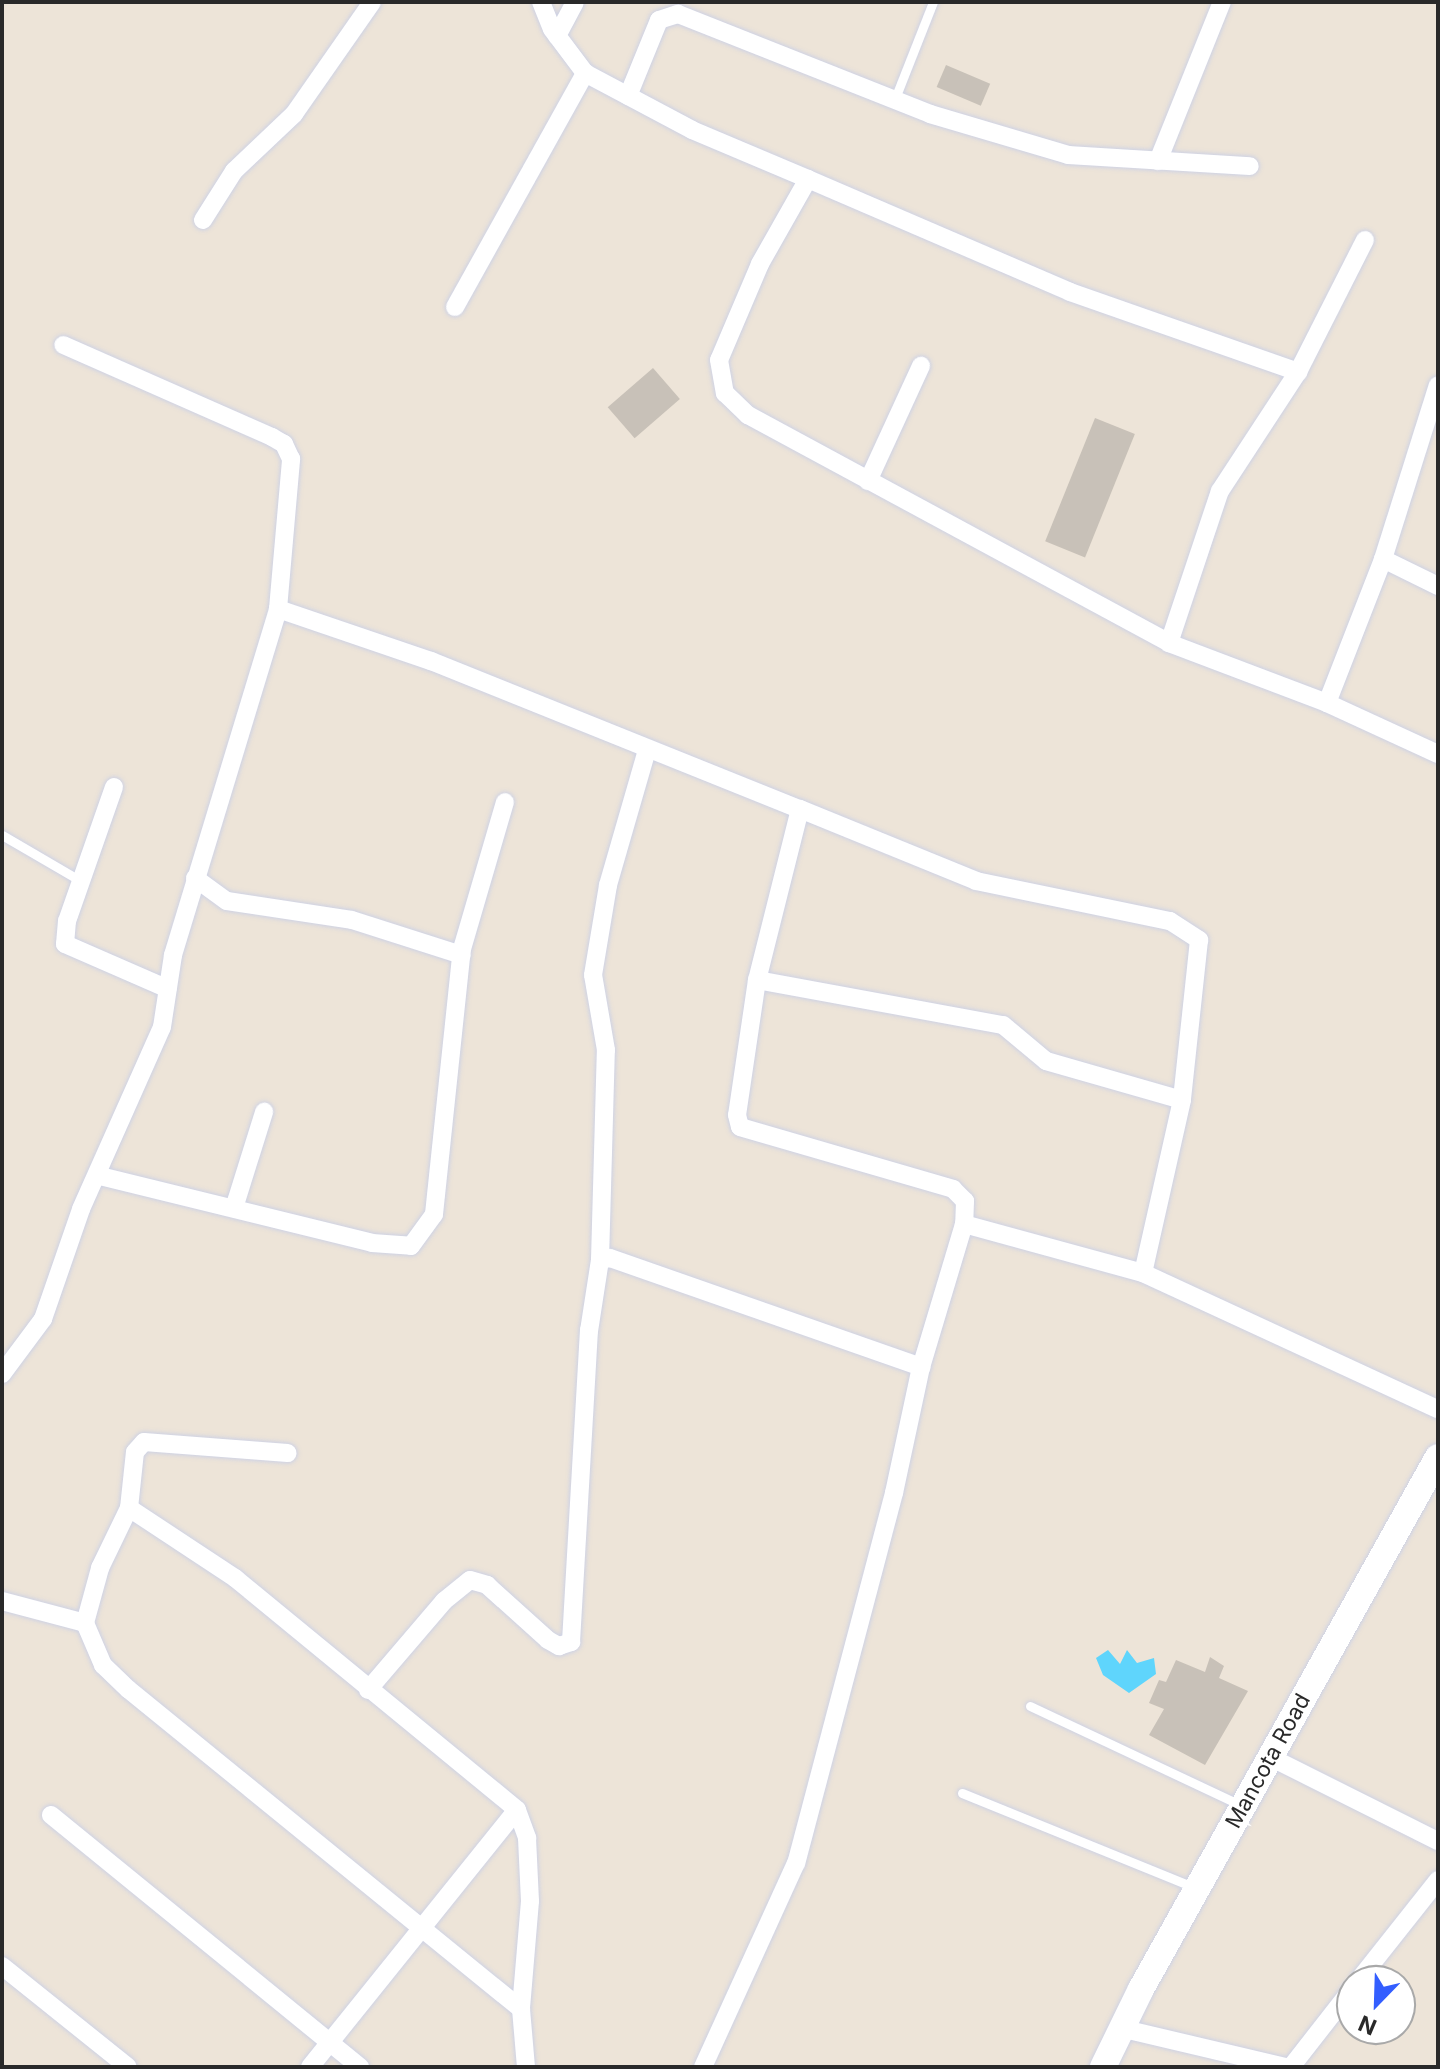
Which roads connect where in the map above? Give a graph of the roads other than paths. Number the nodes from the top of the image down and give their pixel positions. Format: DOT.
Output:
graph roads {
  1 [pos="372,2"];
  2 [pos="541,2"];
  3 [pos="575,2"];
  4 [pos="933,2"];
  5 [pos="1222,2"];
  6 [pos="557,36"];
  7 [pos="585,73"];
  8 [pos="628,96"];
  9 [pos="894,101"];
  10 [pos="1158,161"];
  11 [pos="1250,166"];
  12 [pos="808,179"];
  13 [pos="203,220"];
  14 [pos="1365,240"];
  15 [pos="455,307"];
  16 [pos="63,345"];
  17 [pos="921,366"];
  18 [pos="1298,372"];
  19 [pos="1438,385"];
  20 [pos="1433,417"];
  21 [pos="868,481"];
  22 [pos="1383,559"];
  23 [pos="1438,586"];
  24 [pos="278,609"];
  25 [pos="1169,643"];
  26 [pos="1327,703"];
  27 [pos="647,750"];
  28 [pos="1438,754"];
  29 [pos="114,787"];
  30 [pos="505,802"];
  31 [pos="800,809"];
  32 [pos="2,835"];
  33 [pos="195,878"];
  34 [pos="81,881"];
  35 [pos="462,955"];
  36 [pos="757,980"];
  37 [pos="168,989"];
  38 [pos="1182,1100"];
  39 [pos="264,1112"];
  40 [pos="100,1176"];
  41 [pos="234,1208"];
  42 [pos="964,1224"];
  43 [pos="600,1260"];
  44 [pos="1143,1273"];
  45 [pos="921,1367"];
  46 [pos="2,1374"];
  47 [pos="1438,1409"];
  48 [pos="288,1453"];
  49 [pos="1438,1457"];
  50 [pos="129,1508"];
  51 [pos="2,1601"];
  52 [pos="85,1623"];
  53 [pos="368,1690"];
  54 [pos="1030,1706"];
  55 [pos="1270,1757"];
  56 [pos="962,1793"];
  57 [pos="1243,1806"];
  58 [pos="517,1810"];
  59 [pos="51,1815"];
  60 [pos="1438,1841"];
  61 [pos="1438,1880"];
  62 [pos="1197,1888"];
  63 [pos="421,1929"];
  64 [pos="2,1965"];
  65 [pos="1371,1965"];
  66 [pos="521,2009"];
  67 [pos="1336,2009"];
  68 [pos="1120,2028"];
  69 [pos="330,2043"];
  70 [pos="128,2067"];
  71 [pos="310,2067"];
  72 [pos="360,2067"];
  73 [pos="526,2067"];
  74 [pos="703,2067"];
  75 [pos="1103,2067"];
  76 [pos="1285,2067"];
  77 [pos="1291,2067"];
  1 -- 13 [label="street"];
  2 -- 6 [label="street"];
  3 -- 6 [label="street"];
  4 -- 9 [label="lane"];
  5 -- 10 [label="street"];
  6 -- 7 [label="street"];
  7 -- 8 [label="street"];
  7 -- 15 [label="street"];
  8 -- 9 [label="street"];
  8 -- 12 [label="street"];
  9 -- 10 [label="street"];
  10 -- 11 [label="street"];
  12 -- 18 [label="street"];
  12 -- 21 [label="street"];
  14 -- 18 [label="street"];
  16 -- 24 [label="street"];
  17 -- 21 [label="street"];
  18 -- 25 [label="street"];
  19 -- 20 [label="street"];
  20 -- 22 [label="street"];
  21 -- 25 [label="street"];
  22 -- 23 [label="street"];
  22 -- 26 [label="street"];
  24 -- 27 [label="street"];
  24 -- 33 [label="street"];
  25 -- 26 [label="street"];
  26 -- 28 [label="street"];
  27 -- 31 [label="street"];
  27 -- 43 [label="street"];
  29 -- 34 [label="street"];
  30 -- 35 [label="street"];
  31 -- 36 [label="street"];
  31 -- 38 [label="street"];
  32 -- 34 [label="lane"];
  33 -- 35 [label="street"];
  33 -- 37 [label="street"];
  34 -- 37 [label="street"];
  35 -- 41 [label="street"];
  36 -- 38 [label="street"];
  36 -- 42 [label="street"];
  37 -- 40 [label="street"];
  38 -- 44 [label="street"];
  39 -- 41 [label="street"];
  40 -- 41 [label="street"];
  40 -- 46 [label="street"];
  42 -- 44 [label="street"];
  42 -- 45 [label="street"];
  43 -- 45 [label="street"];
  43 -- 53 [label="street"];
  44 -- 47 [label="street"];
  45 -- 74 [label="street"];
  48 -- 50 [label="street"];
  49 -- 55 [label="main road, Mancota Road"];
  50 -- 52 [label="street"];
  50 -- 53 [label="street"];
  51 -- 52 [label="street"];
  52 -- 63 [label="street"];
  53 -- 58 [label="street"];
  54 -- 57 [label="lane"];
  55 -- 57 [label="main road, Mancota Road"];
  55 -- 60 [label="street"];
  56 -- 62 [label="lane"];
  57 -- 62 [label="main road, Mancota Road"];
  58 -- 63 [label="street"];
  58 -- 66 [label="street"];
  59 -- 69 [label="street"];
  61 -- 65 [label="street"];
  62 -- 68 [label="main road, Mancota Road"];
  63 -- 66 [label="street"];
  63 -- 69 [label="street"];
  64 -- 70 [label="street"];
  66 -- 73 [label="street"];
  67 -- 77 [label="street"];
  68 -- 75 [label="main road, Mancota Road"];
  68 -- 76 [label="street"];
  69 -- 71 [label="street"];
  69 -- 72 [label="street"];
}
